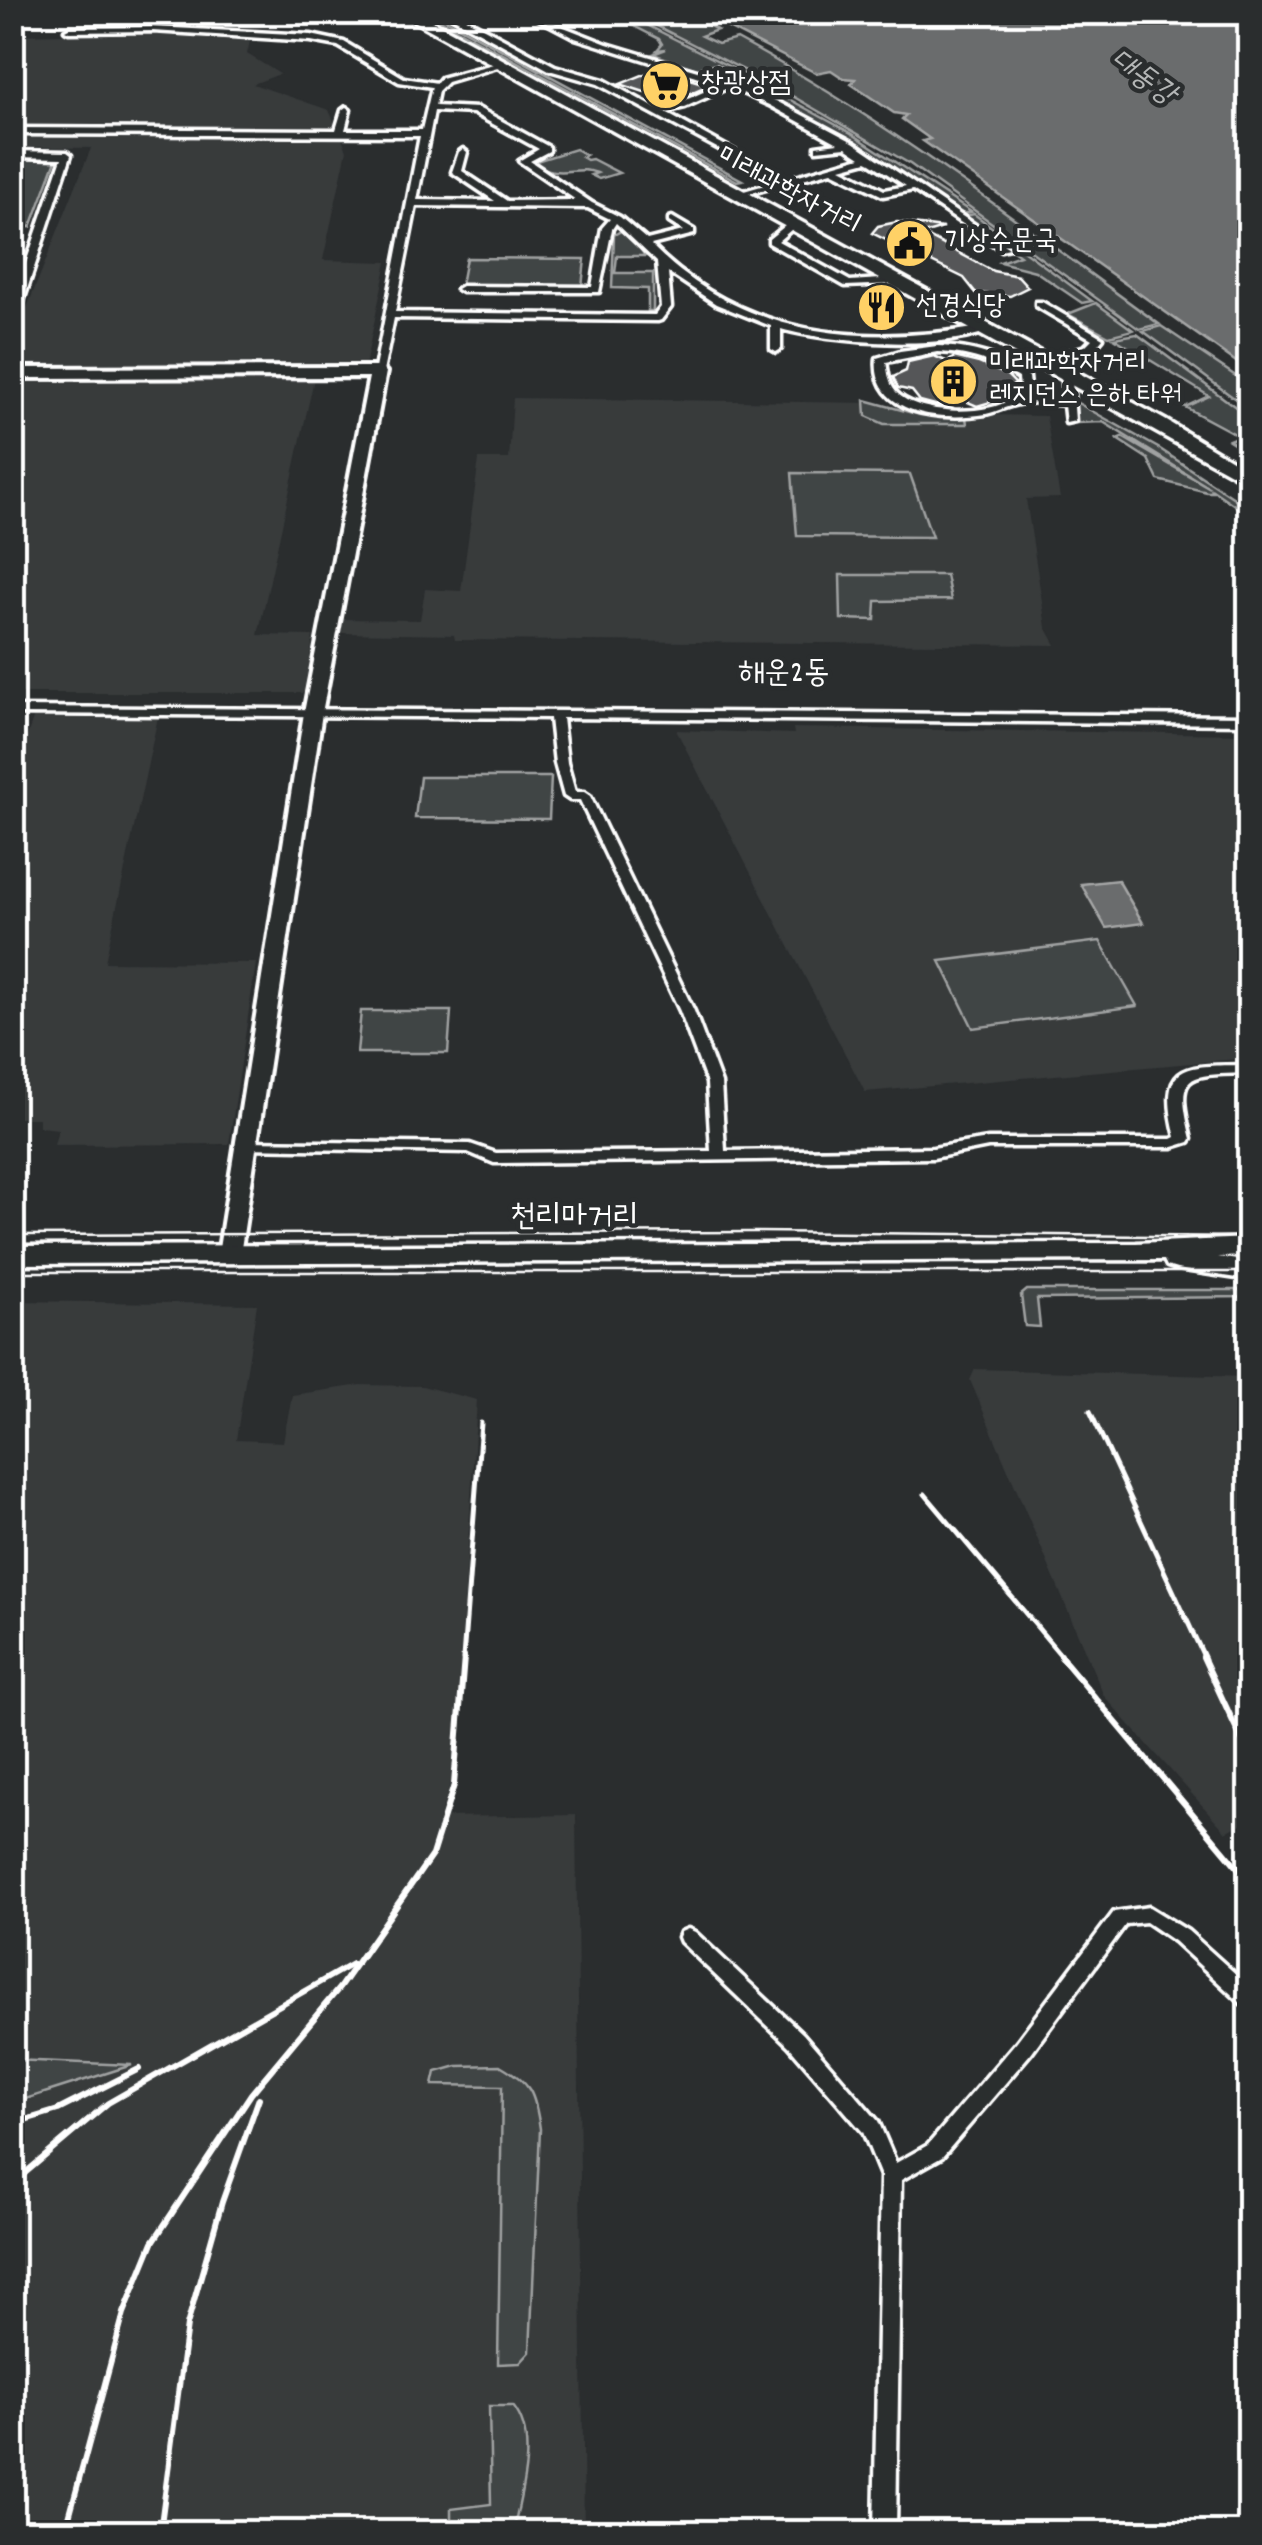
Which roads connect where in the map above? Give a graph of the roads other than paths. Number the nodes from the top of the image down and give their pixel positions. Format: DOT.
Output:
graph roads {
  1 [pos="405,12"];
  2 [pos="447,12"];
  3 [pos="529,12"];
  4 [pos="69,30"];
  5 [pos="498,64"];
  6 [pos="728,84"];
  7 [pos="436,85"];
  8 [pos="758,97"];
  9 [pos="743,103"];
  10 [pos="432,108"];
  11 [pos="346,110"];
  12 [pos="658,111"];
  13 [pos="805,120"];
  14 [pos="788,124"];
  15 [pos="12,130"];
  16 [pos="340,133"];
  17 [pos="426,133"];
  18 [pos="850,144"];
  19 [pos="819,148"];
  20 [pos="463,152"];
  21 [pos="12,154"];
  22 [pos="870,157"];
  23 [pos="748,160"];
  24 [pos="833,168"];
  25 [pos="914,187"];
  26 [pos="740,196"];
  27 [pos="413,203"];
  28 [pos="506,204"];
  29 [pos="589,205"];
  30 [pos="614,220"];
  31 [pos="672,220"];
  32 [pos="793,224"];
  33 [pos="648,243"];
  34 [pos="1004,248"];
  35 [pos="662,261"];
  36 [pos="897,280"];
  37 [pos="462,289"];
  38 [pos="1039,304"];
  39 [pos="390,315"];
  40 [pos="12,320"];
  41 [pos="776,324"];
  42 [pos="987,329"];
  43 [pos="870,340"];
  44 [pos="776,348"];
  45 [pos="882,360"];
  46 [pos="1053,366"];
  47 [pos="12,372"];
  48 [pos="378,372"];
  49 [pos="1016,400"];
  50 [pos="1068,402"];
  51 [pos="1070,421"];
  52 [pos="1250,479"];
  53 [pos="313,712"];
  54 [pos="556,714"];
  55 [pos="12,719"];
  56 [pos="1250,720"];
  57 [pos="1250,1069"];
  58 [pos="245,1145"];
  59 [pos="718,1156"];
  60 [pos="1250,1244"];
  61 [pos="1136,1252"];
  62 [pos="12,1254"];
  63 [pos="230,1255"];
  64 [pos="1250,1259"];
  65 [pos="1250,1271"];
  66 [pos="688,1937"];
  67 [pos="1250,2000"];
  68 [pos="891,2176"];
  69 [pos="886,2532"];
  1 -- 5 [label="main road, 미래과학자거리"];
  2 -- 12 [label="street"];
  3 -- 6 [label="street"];
  4 -- 7 [label="street"];
  5 -- 7 [label="street"];
  5 -- 26 [label="main road, 미래과학자거리"];
  6 -- 8 [label="street"];
  6 -- 12 [label="street"];
  7 -- 10 [label="street"];
  8 -- 9 [label="street"];
  8 -- 13 [label="street"];
  10 -- 17 [label="street"];
  10 -- 29 [label="street"];
  11 -- 16 [label="street"];
  12 -- 23 [label="street"];
  13 -- 14 [label="street"];
  13 -- 18 [label="street"];
  15 -- 16 [label="street"];
  16 -- 17 [label="street"];
  17 -- 27 [label="street"];
  18 -- 19 [label="street"];
  18 -- 22 [label="street"];
  20 -- 28 [label="street"];
  21 -- 40 [label="street"];
  22 -- 24 [label="street"];
  22 -- 25 [label="street"];
  24 -- 25 [label="street"];
  24 -- 26 [label="street"];
  25 -- 34 [label="street"];
  26 -- 32 [label="main road, 미래과학자거리"];
  27 -- 28 [label="street"];
  27 -- 39 [label="street"];
  28 -- 29 [label="street"];
  29 -- 30 [label="street"];
  30 -- 33 [label="street"];
  30 -- 37 [label="street"];
  31 -- 33 [label="street"];
  32 -- 36 [label="main road, 미래과학자거리"];
  32 -- 36 [label="street"];
  33 -- 35 [label="street"];
  35 -- 39 [label="street"];
  35 -- 41 [label="street"];
  36 -- 42 [label="main road, 미래과학자거리"];
  38 -- 46 [label="street"];
  39 -- 48 [label="street"];
  41 -- 43 [label="street"];
  41 -- 44 [label="street"];
  42 -- 43 [label="street"];
  42 -- 46 [label="main road, 미래과학자거리"];
  43 -- 45 [label="street"];
  45 -- 49 [label="street"];
  45 -- 49 [label="street"];
  46 -- 50 [label="street"];
  46 -- 52 [label="main road, 미래과학자거리"];
  47 -- 48 [label="street"];
  48 -- 53 [label="street"];
  49 -- 50 [label="street"];
  50 -- 51 [label="street"];
  53 -- 54 [label="street"];
  53 -- 55 [label="street"];
  53 -- 58 [label="street"];
  54 -- 56 [label="street"];
  54 -- 59 [label="street"];
  57 -- 59 [label="street"];
  58 -- 59 [label="street"];
  58 -- 63 [label="street"];
  60 -- 61 [label="highway, 천리마거리"];
  61 -- 63 [label="highway, 천리마거리"];
  61 -- 64 [label="highway, 천리마거리"];
  61 -- 65 [label="highway"];
  62 -- 63 [label="highway, 천리마거리"];
  66 -- 68 [label="street"];
  67 -- 68 [label="street"];
  68 -- 69 [label="street"];
}
